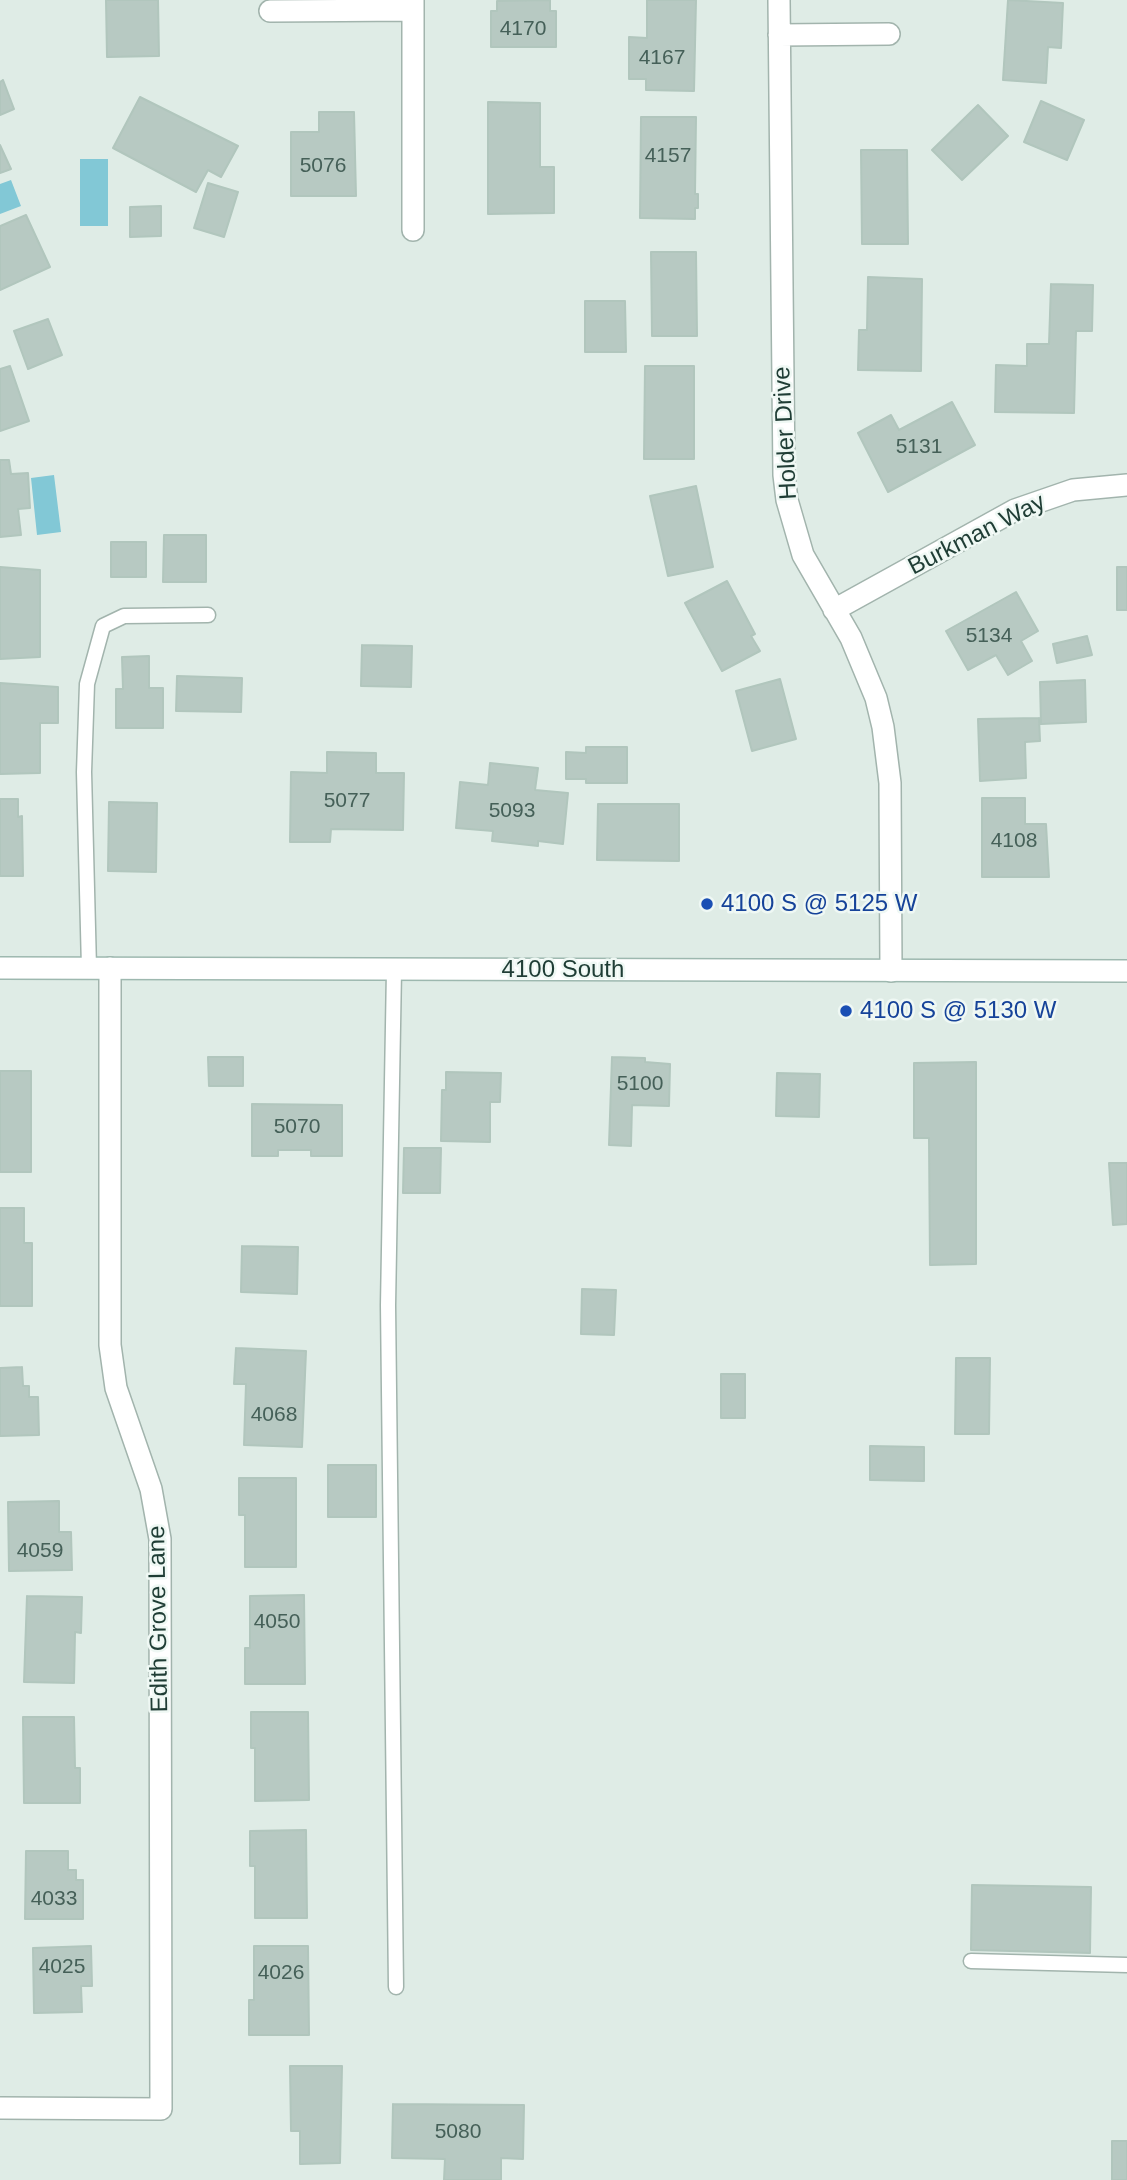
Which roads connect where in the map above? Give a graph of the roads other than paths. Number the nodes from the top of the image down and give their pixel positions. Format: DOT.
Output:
graph roads {
  1 [pos="779,0"];
  2 [pos="413,5"];
  3 [pos="270,11"];
  4 [pos="889,34"];
  5 [pos="779,35"];
  6 [pos="413,230"];
  7 [pos="1127,485"];
  8 [pos="835,610"];
  9 [pos="208,615"];
  10 [pos="0,968"];
  11 [pos="100,968"];
  12 [pos="394,970"];
  13 [pos="891,971"];
  14 [pos="1127,971"];
  15 [pos="971,1961"];
  16 [pos="1127,1965"];
  17 [pos="396,1987"];
  18 [pos="0,2108"];
  1 -- 5 [label="street, Holder Drive"];
  2 -- 3 [label="street"];
  2 -- 6 [label="street"];
  4 -- 5 [label="street"];
  5 -- 8 [label="street, Holder Drive"];
  7 -- 8 [label="street, Burkman Way"];
  8 -- 13 [label="street, Holder Drive"];
  9 -- 11 [label="lane"];
  10 -- 11 [label="street, 4100 South"];
  11 -- 12 [label="street, 4100 South"];
  11 -- 18 [label="street, Edith Grove Lane"];
  12 -- 13 [label="street, 4100 South"];
  12 -- 17 [label="lane"];
  13 -- 14 [label="street, 4100 South"];
  15 -- 16 [label="lane"];
}
